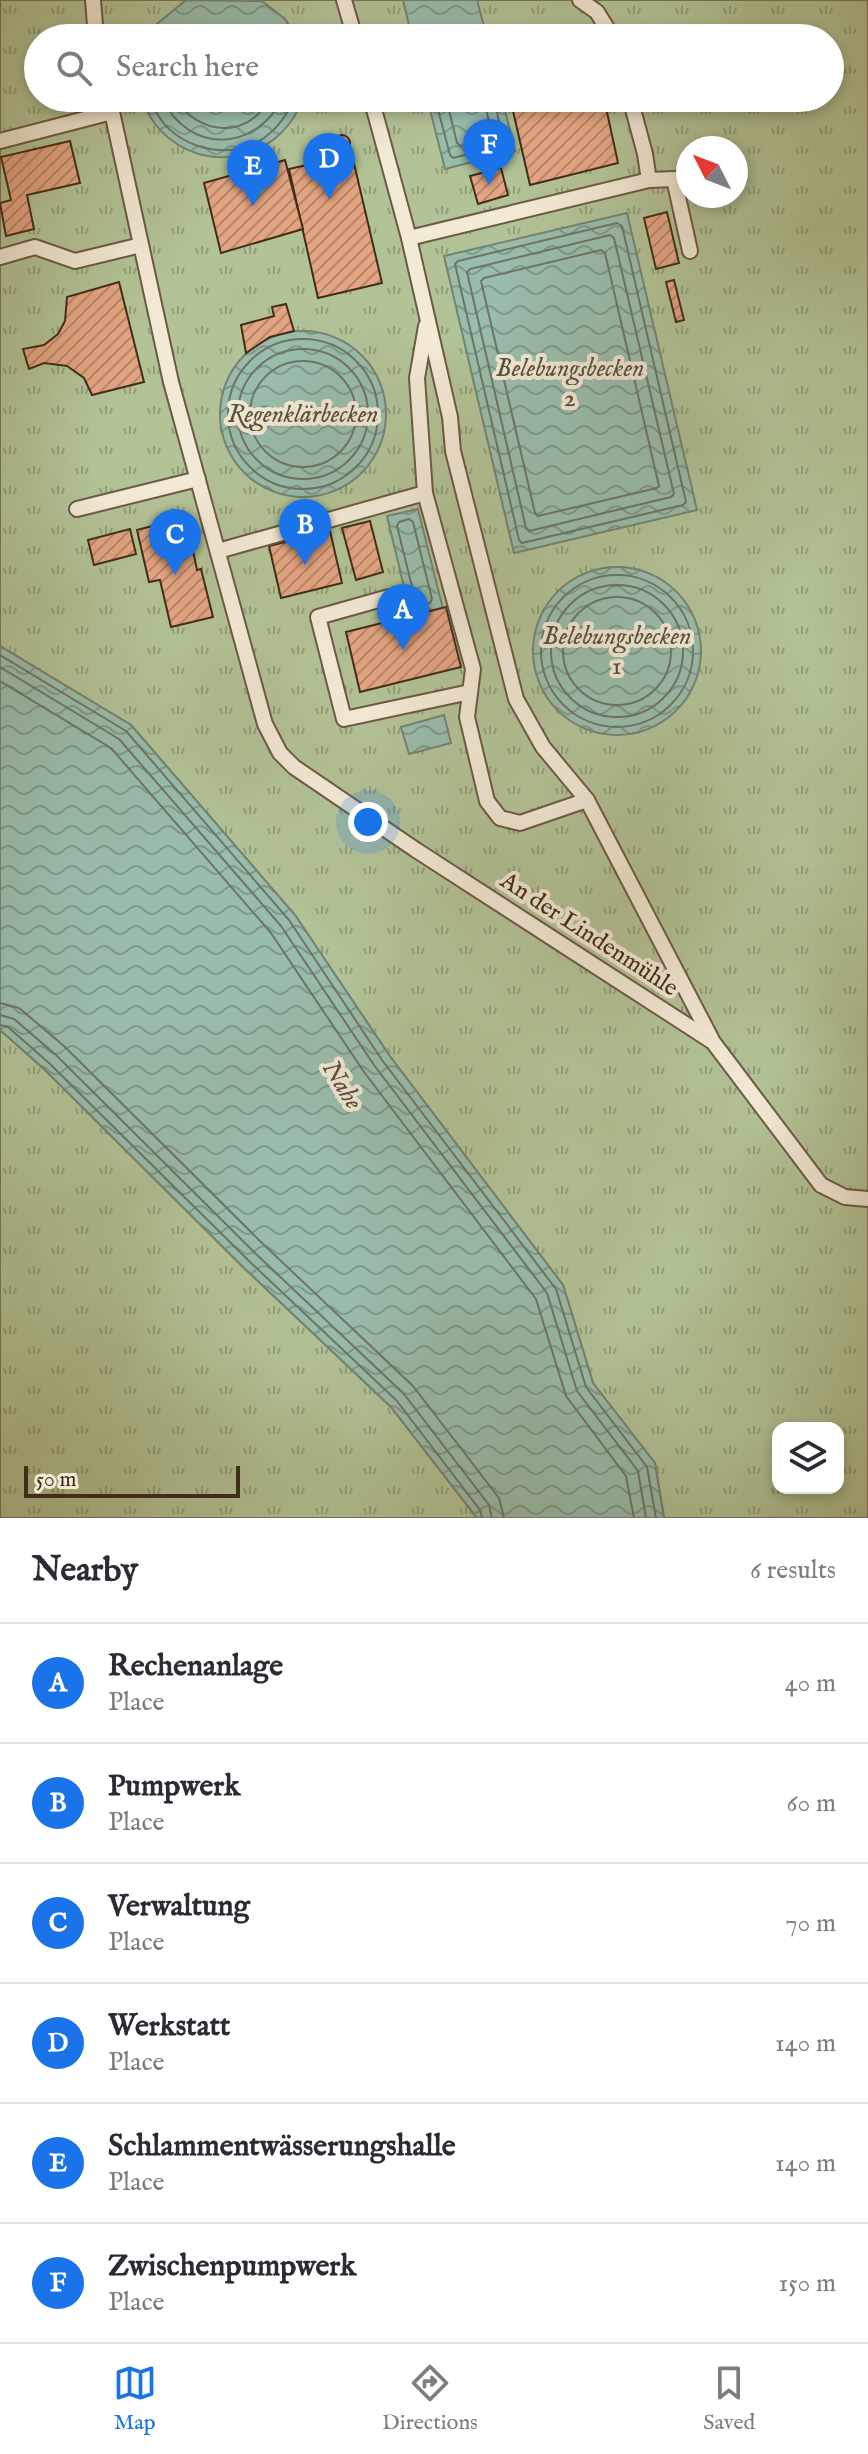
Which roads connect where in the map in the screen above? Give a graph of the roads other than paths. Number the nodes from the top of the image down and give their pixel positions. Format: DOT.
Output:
graph roads {
  1 [pos="93,0"];
  2 [pos="344,0"];
  3 [pos="580,0"];
  4 [pos="95,24"];
  5 [pos="351,24"];
  6 [pos="604,24"];
  7 [pos="89,112"];
  8 [pos="112,112"];
  9 [pos="375,112"];
  10 [pos="634,112"];
  11 [pos="0,141"];
  12 [pos="649,180"];
  13 [pos="409,238"];
  14 [pos="141,245"];
  15 [pos="690,251"];
  16 [pos="0,257"];
  17 [pos="428,318"];
  18 [pos="198,479"];
  19 [pos="425,493"];
  20 [pos="77,509"];
  21 [pos="218,551"];
  22 [pos="389,597"];
  23 [pos="470,692"];
  24 [pos="587,800"];
  25 [pos="713,1042"];
  26 [pos="868,1199"];
  1 -- 4 [label="lane"];
  2 -- 5 [label="lane"];
  3 -- 6 [label="lane"];
  7 -- 11 [label="lane"];
  8 -- 14 [label="lane, An der Lindenmühle"];
  9 -- 13 [label="lane"];
  10 -- 12 [label="lane"];
  12 -- 13 [label="lane"];
  12 -- 15 [label="lane"];
  13 -- 17 [label="lane"];
  14 -- 16 [label="lane"];
  14 -- 18 [label="lane, An der Lindenmühle"];
  17 -- 19 [label="lane"];
  17 -- 24 [label="lane"];
  18 -- 20 [label="lane"];
  18 -- 21 [label="lane, An der Lindenmühle"];
  19 -- 21 [label="lane"];
  19 -- 23 [label="lane"];
  21 -- 25 [label="lane, An der Lindenmühle"];
  22 -- 23 [label="lane"];
  23 -- 24 [label="lane"];
  24 -- 25 [label="lane"];
  25 -- 26 [label="lane, An der Lindenmühle"];
}
